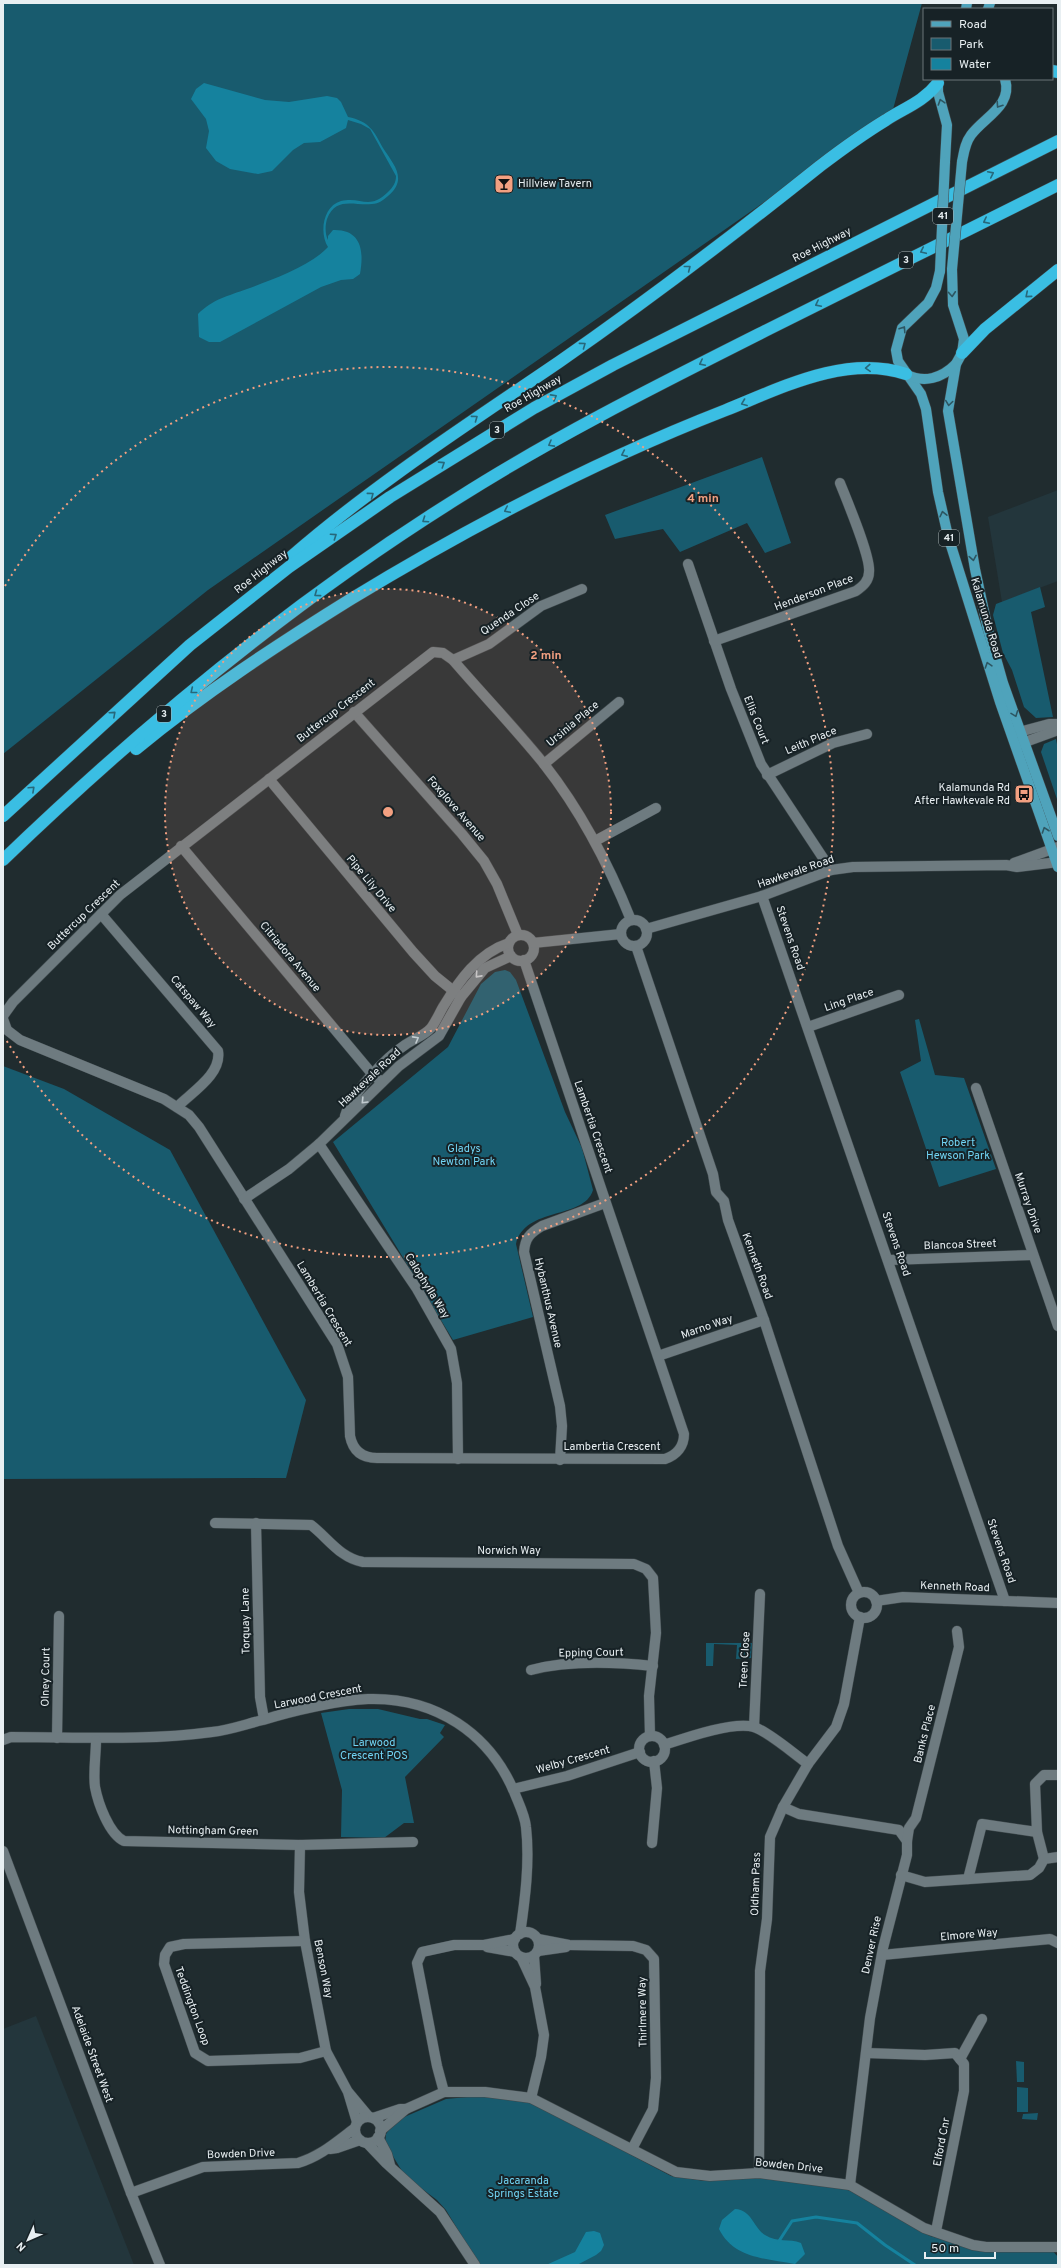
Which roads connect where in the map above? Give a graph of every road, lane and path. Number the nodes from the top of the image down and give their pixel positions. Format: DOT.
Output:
graph roads {
  1 [pos="1005,80"];
  2 [pos="938,81"];
  3 [pos="1058,141"];
  4 [pos="1058,185"];
  5 [pos="1058,270"];
  6 [pos="962,352"];
  7 [pos="956,364"];
  8 [pos="906,374"];
  9 [pos="840,483"];
  10 [pos="688,564"];
  11 [pos="582,589"];
  12 [pos="714,641"];
  13 [pos="190,644"];
  14 [pos="453,660"];
  15 [pos="619,702"];
  16 [pos="354,712"];
  17 [pos="1058,724"];
  18 [pos="1058,730"];
  19 [pos="1017,732"];
  20 [pos="867,734"];
  21 [pos="1021,744"];
  22 [pos="544,764"];
  23 [pos="767,775"];
  24 [pos="269,779"];
  25 [pos="656,808"];
  26 [pos="3,816"];
  27 [pos="1058,836"];
  28 [pos="595,841"];
  29 [pos="181,846"];
  30 [pos="1055,848"];
  31 [pos="3,860"];
  32 [pos="1057,863"];
  33 [pos="1006,865"];
  34 [pos="3,868"];
  35 [pos="831,870"];
  36 [pos="762,896"];
  37 [pos="102,914"];
  38 [pos="631,920"];
  39 [pos="646,929"];
  40 [pos="621,934"];
  41 [pos="518,936"];
  42 [pos="534,943"];
  43 [pos="509,944"];
  44 [pos="636,946"];
  45 [pos="511,956"];
  46 [pos="524,960"];
  47 [pos="452,991"];
  48 [pos="899,995"];
  49 [pos="462,997"];
  50 [pos="3,1016"];
  51 [pos="3,1019"];
  52 [pos="808,1027"];
  53 [pos="373,1075"];
  54 [pos="382,1082"];
  55 [pos="976,1088"];
  56 [pos="177,1107"];
  57 [pos="344,1118"];
  58 [pos="319,1144"];
  59 [pos="244,1199"];
  60 [pos="605,1203"];
  61 [pos="1033,1255"];
  62 [pos="889,1260"];
  63 [pos="764,1320"];
  64 [pos="1058,1326"];
  65 [pos="658,1356"];
  66 [pos="458,1459"];
  67 [pos="560,1460"];
  68 [pos="215,1523"];
  69 [pos="256,1523"];
  70 [pos="859,1593"];
  71 [pos="760,1594"];
  72 [pos="876,1601"];
  73 [pos="1005,1601"];
  74 [pos="1058,1603"];
  75 [pos="59,1616"];
  76 [pos="860,1617"];
  77 [pos="956,1631"];
  78 [pos="653,1666"];
  79 [pos="531,1670"];
  80 [pos="264,1719"];
  81 [pos="754,1727"];
  82 [pos="650,1736"];
  83 [pos="57,1738"];
  84 [pos="3,1740"];
  85 [pos="96,1740"];
  86 [pos="664,1745"];
  87 [pos="640,1752"];
  88 [pos="654,1761"];
  89 [pos="808,1764"];
  90 [pos="1058,1775"];
  91 [pos="513,1789"];
  92 [pos="783,1806"];
  93 [pos="1037,1832"];
  94 [pos="907,1841"];
  95 [pos="413,1842"];
  96 [pos="652,1843"];
  97 [pos="300,1845"];
  98 [pos="3,1851"];
  99 [pos="1058,1857"];
  100 [pos="1044,1859"];
  101 [pos="901,1875"];
  102 [pos="968,1879"];
  103 [pos="524,1903"];
  104 [pos="517,1936"];
  105 [pos="536,1937"];
  106 [pos="305,1941"];
  107 [pos="1058,1942"];
  108 [pos="569,1945"];
  109 [pos="484,1946"];
  110 [pos="518,1954"];
  111 [pos="536,1954"];
  112 [pos="882,1954"];
  113 [pos="535,1987"];
  114 [pos="982,2019"];
  115 [pos="326,2051"];
  116 [pos="866,2053"];
  117 [pos="960,2058"];
  118 [pos="348,2092"];
  119 [pos="444,2092"];
  120 [pos="531,2098"];
  121 [pos="406,2110"];
  122 [pos="371,2118"];
  123 [pos="356,2125"];
  124 [pos="379,2134"];
  125 [pos="364,2141"];
  126 [pos="330,2149"];
  127 [pos="632,2149"];
  128 [pos="390,2165"];
  129 [pos="760,2173"];
  130 [pos="850,2185"];
  131 [pos="131,2193"];
  132 [pos="936,2231"];
  133 [pos="1058,2247"];
  134 [pos="160,2265"];
  135 [pos="475,2265"];
  1 -- 6 [label="main road, Kalamunda Road / 41, one-way, bridge"];
  8 -- 2 [label="main road, Kalamunda Road / 41, one-way, bridge"];
  13 -- 2 [label="highway, one-way"];
  13 -- 3 [label="highway, Roe Highway / 3, one-way"];
  4 -- 31 [label="highway, 3, one-way"];
  5 -- 6 [label="highway, one-way"];
  6 -- 7 [label="main road, Kalamunda Road / 41"];
  7 -- 8 [label="main road, Kalamunda Road"];
  7 -- 19 [label="main road, Kalamunda Road / 41, one-way"];
  19 -- 8 [label="main road, Kalamunda Road / 41, one-way"];
  8 -- 34 [label="highway, one-way"];
  9 -- 12 [label="street, Henderson Place"];
  10 -- 12 [label="street, Ellis Court"];
  11 -- 14 [label="street, Quenda Close"];
  12 -- 23 [label="street, Ellis Court"];
  26 -- 13 [label="highway, Roe Highway / 3, one-way"];
  14 -- 16 [label="street, Buttercup Crescent"];
  14 -- 22 [label="street, Buttercup Crescent"];
  15 -- 22 [label="street, Ursinia Place"];
  16 -- 24 [label="street, Buttercup Crescent"];
  16 -- 41 [label="street, Foxglove Avenue"];
  17 -- 19 [label="street"];
  18 -- 21 [label="street"];
  19 -- 21 [label="main road, Kalamunda Road / 41"];
  20 -- 23 [label="street, Leith Place"];
  21 -- 27 [label="main road, Kalamunda Road / 41"];
  30 -- 21 [label="main road, Kalamunda Road / 41, one-way"];
  22 -- 28 [label="street, Buttercup Crescent"];
  23 -- 35 [label="street, Ellis Court"];
  24 -- 29 [label="street, Buttercup Crescent"];
  24 -- 47 [label="street, Pipe Lily Drive"];
  25 -- 28 [label="street"];
  28 -- 38 [label="street, Buttercup Crescent"];
  29 -- 37 [label="street, Buttercup Crescent"];
  29 -- 53 [label="street, Citriadora Avenue"];
  30 -- 32 [label="main road, Kalamunda Road / 41"];
  30 -- 33 [label="street, Hawkevale Road"];
  32 -- 33 [label="street, Hawkevale Road"];
  33 -- 35 [label="street, Hawkevale Road"];
  35 -- 36 [label="street, Hawkevale Road"];
  36 -- 39 [label="street, Hawkevale Road"];
  36 -- 52 [label="street, Stevens Road"];
  37 -- 50 [label="street, Buttercup Crescent"];
  37 -- 56 [label="street, Catspaw Way"];
  38 -- 39 [label="street"];
  38 -- 40 [label="street"];
  39 -- 44 [label="street"];
  40 -- 42 [label="street"];
  40 -- 44 [label="street"];
  41 -- 42 [label="street"];
  41 -- 43 [label="street, Hawkevale Road"];
  42 -- 46 [label="street"];
  43 -- 45 [label="street"];
  43 -- 47 [label="street, Hawkevale Road"];
  44 -- 63 [label="street, Kenneth Road"];
  45 -- 46 [label="street"];
  45 -- 49 [label="street, Hawkevale Road, one-way"];
  46 -- 60 [label="street, Lambertia Crescent"];
  47 -- 49 [label="street, Pipe Lily Drive"];
  53 -- 47 [label="street, Hawkevale Road, one-way"];
  48 -- 52 [label="street, Ling Place"];
  49 -- 54 [label="street, Hawkevale Road"];
  51 -- 56 [label="street"];
  52 -- 62 [label="street, Stevens Road"];
  53 -- 54 [label="street, Citriadora Avenue"];
  53 -- 57 [label="street, Hawkevale Road"];
  54 -- 57 [label="street, Hawkevale Road, one-way"];
  55 -- 61 [label="street, Murray Drive"];
  56 -- 59 [label="street"];
  57 -- 58 [label="street, Hawkevale Road"];
  58 -- 59 [label="street, Hawkevale Road"];
  58 -- 66 [label="street, Calophylla Way"];
  59 -- 66 [label="street, Lambertia Crescent"];
  60 -- 65 [label="street, Lambertia Crescent"];
  60 -- 67 [label="street, Hybanthus Avenue"];
  61 -- 62 [label="street, Blancoa Street"];
  61 -- 64 [label="street, Murray Drive"];
  62 -- 73 [label="street, Stevens Road"];
  63 -- 65 [label="street, Marno Way"];
  63 -- 70 [label="street, Kenneth Road"];
  65 -- 67 [label="street, Lambertia Crescent"];
  66 -- 67 [label="street, Lambertia Crescent"];
  68 -- 69 [label="street, Norwich Way"];
  69 -- 78 [label="street, Norwich Way"];
  69 -- 80 [label="street, Torquay Lane"];
  70 -- 72 [label="street"];
  70 -- 76 [label="street"];
  71 -- 81 [label="street, Treen Close"];
  72 -- 73 [label="street, Kenneth Road"];
  72 -- 76 [label="street"];
  73 -- 74 [label="street, Kenneth Road"];
  75 -- 83 [label="street, Olney Court"];
  76 -- 89 [label="street, Oldham Pass"];
  77 -- 94 [label="street, Banks Place"];
  78 -- 79 [label="street, Epping Court"];
  78 -- 82 [label="street, Norwich Way"];
  80 -- 85 [label="street, Larwood Crescent"];
  80 -- 91 [label="street, Larwood Crescent"];
  81 -- 86 [label="street"];
  81 -- 89 [label="street"];
  82 -- 86 [label="street"];
  82 -- 87 [label="street"];
  83 -- 84 [label="street, Larwood Crescent"];
  83 -- 85 [label="street, Larwood Crescent"];
  85 -- 97 [label="street, Nottingham Green"];
  86 -- 88 [label="street"];
  87 -- 88 [label="street"];
  87 -- 91 [label="street, Welby Crescent"];
  88 -- 96 [label="street"];
  89 -- 92 [label="street, Oldham Pass"];
  90 -- 93 [label="street"];
  91 -- 103 [label="street, Larwood Crescent"];
  92 -- 94 [label="street"];
  92 -- 129 [label="street, Oldham Pass"];
  93 -- 100 [label="street"];
  93 -- 102 [label="street"];
  94 -- 101 [label="street, Denver Rise"];
  95 -- 97 [label="street, Nottingham Green"];
  97 -- 106 [label="street, Benson Way"];
  98 -- 131 [label="street, Adelaide Street West"];
  99 -- 100 [label="street"];
  100 -- 102 [label="street"];
  101 -- 102 [label="street"];
  101 -- 112 [label="street, Denver Rise"];
  103 -- 104 [label="street"];
  103 -- 105 [label="street"];
  104 -- 105 [label="street"];
  104 -- 109 [label="street"];
  104 -- 110 [label="street"];
  105 -- 108 [label="street, Thirlmere Way"];
  105 -- 111 [label="street"];
  106 -- 115 [label="street, Benson Way"];
  106 -- 115 [label="street, Teddington Loop"];
  107 -- 112 [label="street, Elmore Way"];
  108 -- 111 [label="street, Thirlmere Way"];
  108 -- 127 [label="street, Thirlmere Way"];
  109 -- 110 [label="street"];
  109 -- 119 [label="street"];
  110 -- 111 [label="street"];
  110 -- 113 [label="street"];
  111 -- 113 [label="street"];
  112 -- 116 [label="street, Denver Rise"];
  113 -- 120 [label="street"];
  114 -- 117 [label="street"];
  115 -- 118 [label="street, Benson Way"];
  116 -- 117 [label="street"];
  116 -- 130 [label="street, Denver Rise"];
  117 -- 132 [label="street, Elford Cnr"];
  118 -- 122 [label="street, Benson Way"];
  118 -- 123 [label="street, Benson Way"];
  119 -- 120 [label="street, Bowden Drive"];
  119 -- 121 [label="street, Bowden Drive"];
  120 -- 127 [label="street, Bowden Drive"];
  121 -- 122 [label="street, Bowden Drive"];
  121 -- 124 [label="street, Bowden Drive"];
  122 -- 123 [label="street"];
  122 -- 124 [label="street"];
  123 -- 125 [label="street"];
  123 -- 126 [label="street, Bowden Drive"];
  124 -- 125 [label="street"];
  124 -- 128 [label="street"];
  125 -- 126 [label="street, Bowden Drive"];
  125 -- 128 [label="street"];
  126 -- 131 [label="street, Bowden Drive"];
  127 -- 129 [label="street, Bowden Drive"];
  128 -- 135 [label="street"];
  129 -- 130 [label="street, Bowden Drive"];
  130 -- 132 [label="street, Bowden Drive"];
  131 -- 134 [label="street, Adelaide Street West"];
  132 -- 133 [label="street, Bowden Drive"];
}
